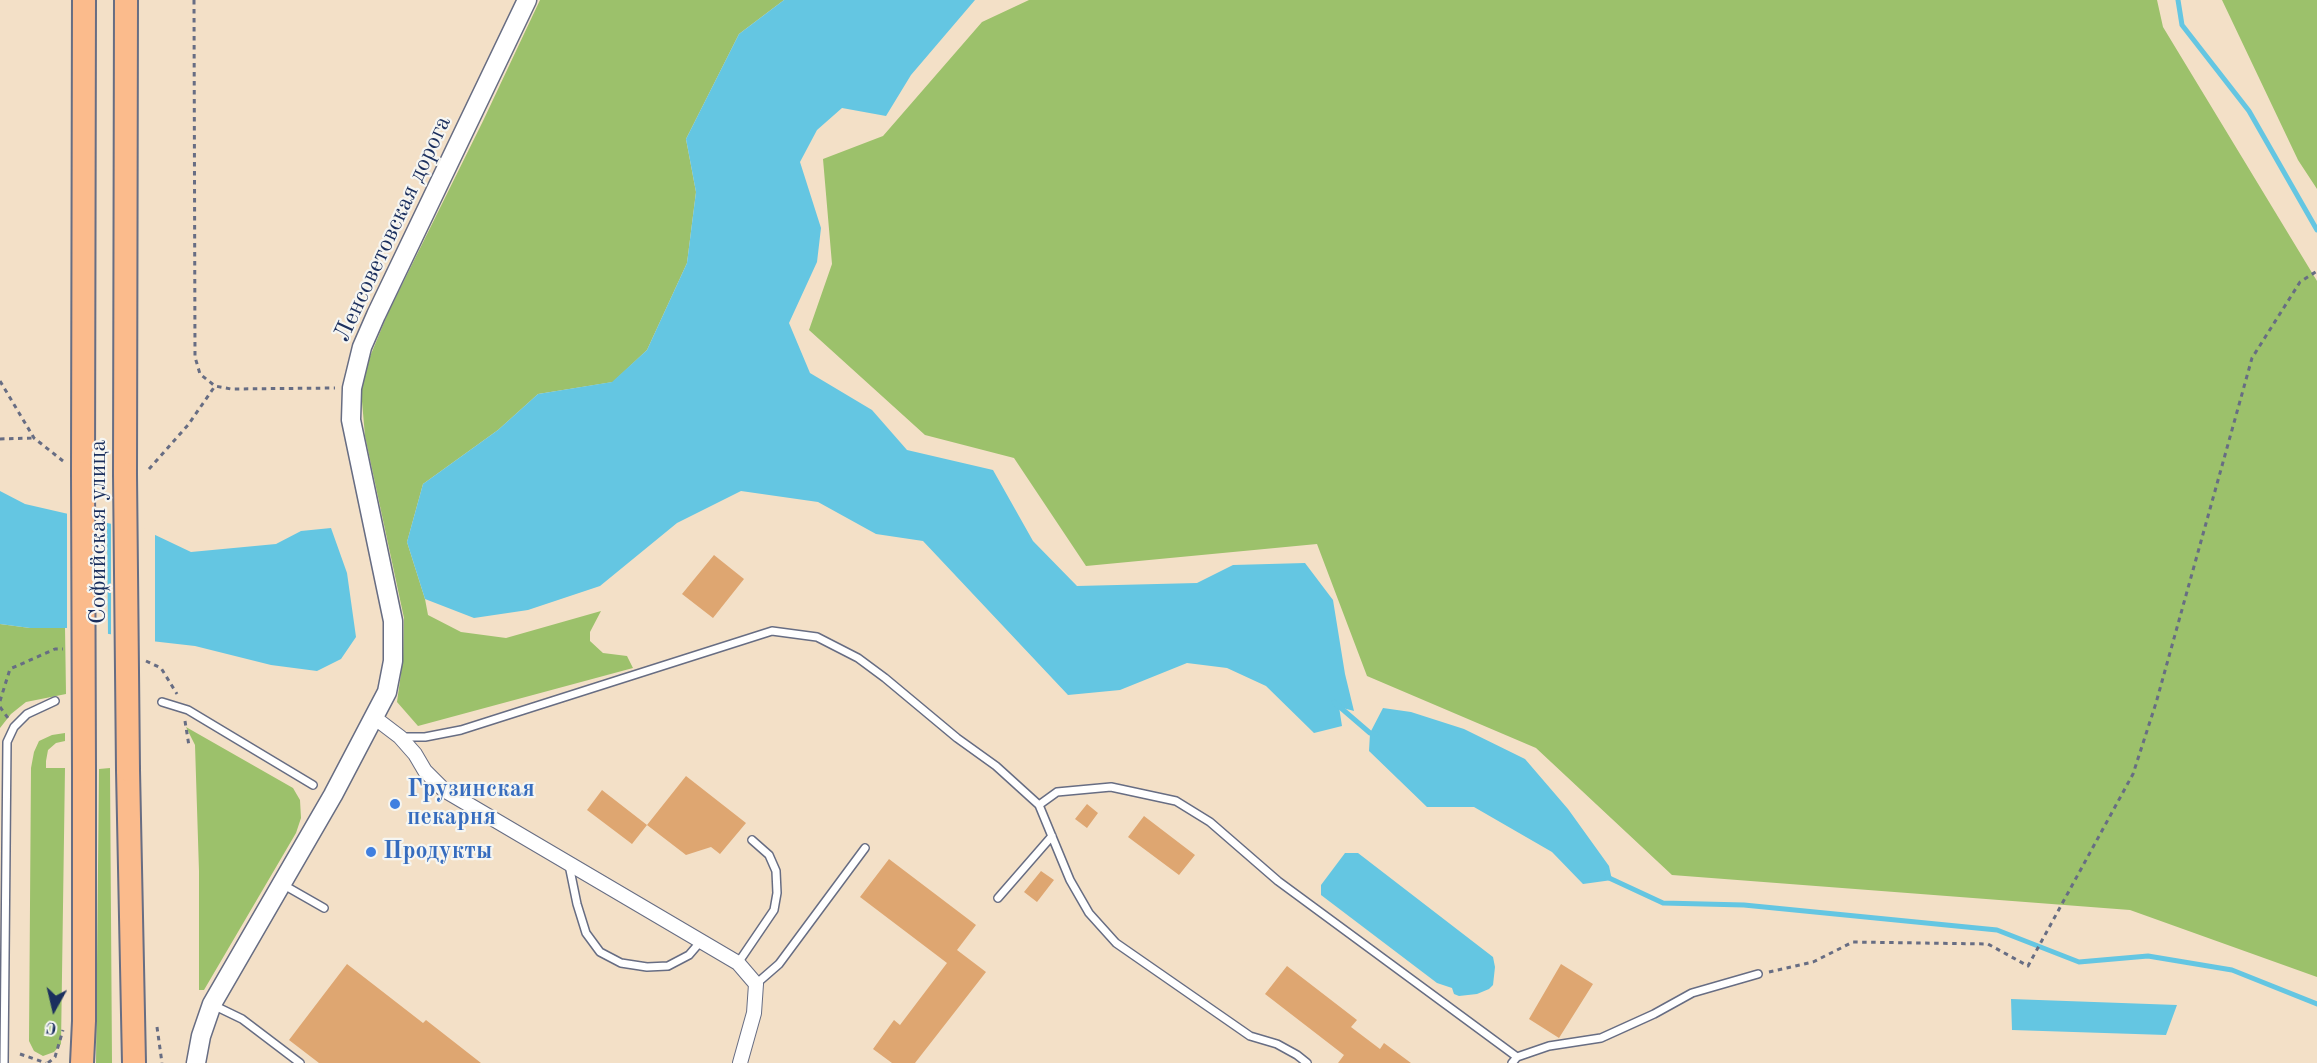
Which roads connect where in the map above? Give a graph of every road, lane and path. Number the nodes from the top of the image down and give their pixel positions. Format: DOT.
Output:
graph roads {
  1 [pos="84,0"];
  2 [pos="126,0"];
  3 [pos="194,0"];
  4 [pos="527,0"];
  5 [pos="2317,271"];
  6 [pos="0,381"];
  7 [pos="215,386"];
  8 [pos="352,388"];
  9 [pos="33,438"];
  10 [pos="0,439"];
  11 [pos="76,469"];
  12 [pos="149,469"];
  13 [pos="55,701"];
  14 [pos="162,702"];
  15 [pos="375,718"];
  16 [pos="400,737"];
  17 [pos="313,785"];
  18 [pos="1039,805"];
  19 [pos="1052,836"];
  20 [pos="752,840"];
  21 [pos="865,848"];
  22 [pos="569,864"];
  23 [pos="282,884"];
  24 [pos="998,898"];
  25 [pos="324,908"];
  26 [pos="701,941"];
  27 [pos="738,963"];
  28 [pos="1758,974"];
  29 [pos="756,984"];
  30 [pos="212,1005"];
  31 [pos="156,1027"];
  32 [pos="20,1054"];
  33 [pos="1514,1060"];
  34 [pos="4,1063"];
  35 [pos="46,1063"];
  36 [pos="82,1063"];
  37 [pos="134,1063"];
  38 [pos="162,1063"];
  39 [pos="196,1063"];
  40 [pos="300,1063"];
  41 [pos="740,1063"];
  42 [pos="1306,1063"];
  1 -- 11 [label="main road, Софийская улица"];
  2 -- 37 [label="main road, Софийская улица, bridge"];
  3 -- 7 [label="path"];
  4 -- 8 [label="street, Ленсоветовская дорога"];
  5 -- 28 [label="path"];
  6 -- 9 [label="path"];
  7 -- 8 [label="path"];
  7 -- 12 [label="path"];
  8 -- 15 [label="street, Ленсоветовская дорога"];
  9 -- 10 [label="path"];
  9 -- 11 [label="path"];
  11 -- 36 [label="main road, Софийская улица, bridge"];
  13 -- 34 [label="lane"];
  14 -- 17 [label="lane"];
  15 -- 16 [label="street"];
  15 -- 23 [label="street, Ленсоветовская дорога"];
  16 -- 18 [label="lane"];
  16 -- 22 [label="street"];
  18 -- 19 [label="lane"];
  18 -- 33 [label="lane"];
  19 -- 24 [label="lane"];
  19 -- 42 [label="lane"];
  20 -- 27 [label="lane"];
  21 -- 29 [label="lane"];
  22 -- 26 [label="street"];
  22 -- 26 [label="lane"];
  23 -- 25 [label="lane"];
  23 -- 30 [label="street, Ленсоветовская дорога"];
  26 -- 27 [label="street"];
  27 -- 29 [label="street"];
  28 -- 33 [label="lane"];
  29 -- 41 [label="street"];
  30 -- 39 [label="street, Ленсоветовская дорога"];
  30 -- 40 [label="lane"];
  31 -- 38 [label="path"];
  32 -- 35 [label="path"];
}
